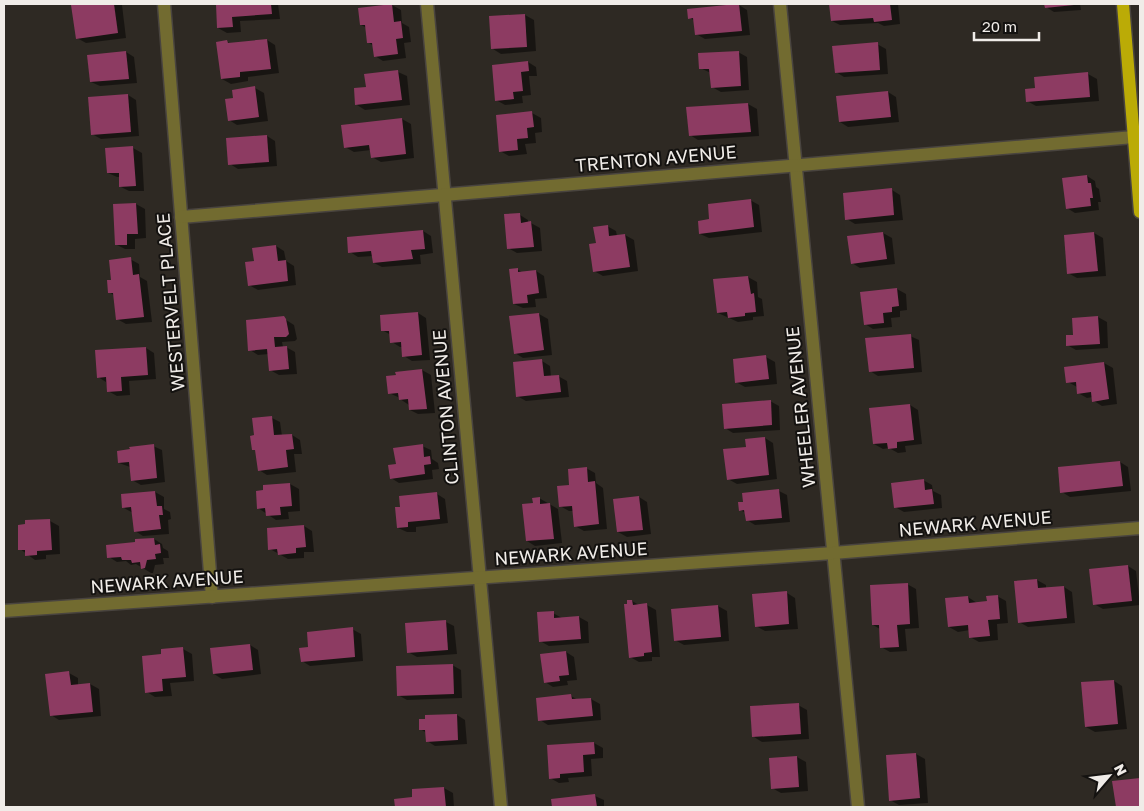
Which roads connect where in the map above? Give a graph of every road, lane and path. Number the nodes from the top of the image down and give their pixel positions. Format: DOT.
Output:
graph roads {
  1 [pos="164,4"];
  2 [pos="427,4"];
  3 [pos="780,4"];
  4 [pos="1123,4"];
  5 [pos="1134,137"];
  6 [pos="1138,157"];
  7 [pos="796,165"];
  8 [pos="444,195"];
  9 [pos="1140,212"];
  10 [pos="181,217"];
  11 [pos="1140,528"];
  12 [pos="833,553"];
  13 [pos="480,578"];
  14 [pos="212,596"];
  15 [pos="4,611"];
  16 [pos="501,807"];
  17 [pos="858,807"];
  1 -- 10 [label="street, WESTERVELT PLACE"];
  2 -- 8 [label="street, CLINTON AVENUE"];
  3 -- 7 [label="street, WHEELER AVENUE"];
  4 -- 5 [label="main road"];
  5 -- 6 [label="main road"];
  5 -- 7 [label="street, TRENTON AVENUE"];
  6 -- 9 [label="main road"];
  7 -- 8 [label="street, TRENTON AVENUE"];
  7 -- 12 [label="street, WHEELER AVENUE"];
  8 -- 10 [label="street, TRENTON AVENUE"];
  8 -- 13 [label="street, CLINTON AVENUE"];
  10 -- 14 [label="street, WESTERVELT PLACE"];
  11 -- 12 [label="street, NEWARK AVENUE"];
  12 -- 13 [label="street, NEWARK AVENUE"];
  12 -- 17 [label="street, WHEELER AVENUE"];
  13 -- 14 [label="street, NEWARK AVENUE"];
  13 -- 16 [label="street, CLINTON AVENUE"];
  14 -- 15 [label="street, NEWARK AVENUE"];
}
